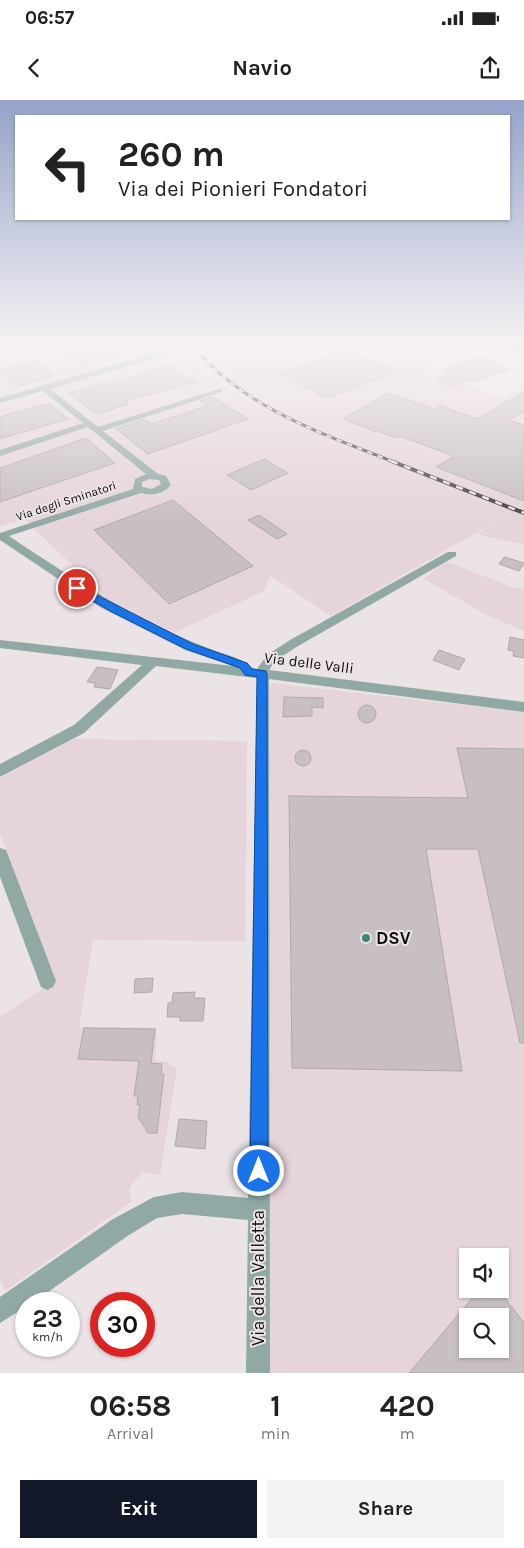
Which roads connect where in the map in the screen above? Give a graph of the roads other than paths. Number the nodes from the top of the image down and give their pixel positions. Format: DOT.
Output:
graph roads {
  1 [pos="63,403"];
  2 [pos="173,403"];
  3 [pos="93,427"];
  4 [pos="0,453"];
  5 [pos="154,476"];
  6 [pos="138,488"];
  7 [pos="0,534"];
  8 [pos="452,554"];
  9 [pos="0,644"];
  10 [pos="198,651"];
  11 [pos="152,663"];
  12 [pos="189,667"];
  13 [pos="255,673"];
  14 [pos="524,707"];
  15 [pos="0,771"];
  16 [pos="0,855"];
  17 [pos="47,981"];
  18 [pos="259,1210"];
  19 [pos="0,1311"];
  20 [pos="258,1373"];
  1 -- 3 [label="street"];
  2 -- 3 [label="street"];
  3 -- 4 [label="street"];
  3 -- 5 [label="street"];
  5 -- 6 [label="street, Via degli Sminatori"];
  5 -- 6 [label="street, Via degli Sminatori"];
  6 -- 7 [label="street, Via degli Sminatori"];
  7 -- 10 [label="street"];
  8 -- 13 [label="street"];
  9 -- 11 [label="street, Via delle Valli"];
  10 -- 12 [label="street"];
  10 -- 13 [label="street"];
  11 -- 12 [label="street, Via delle Valli"];
  11 -- 15 [label="street"];
  12 -- 13 [label="street, Via delle Valli"];
  13 -- 14 [label="street, Via delle Valli"];
  13 -- 18 [label="street, Via della Valletta"];
  16 -- 17 [label="street"];
  18 -- 19 [label="street"];
  18 -- 20 [label="street, Via della Valletta"];
}
